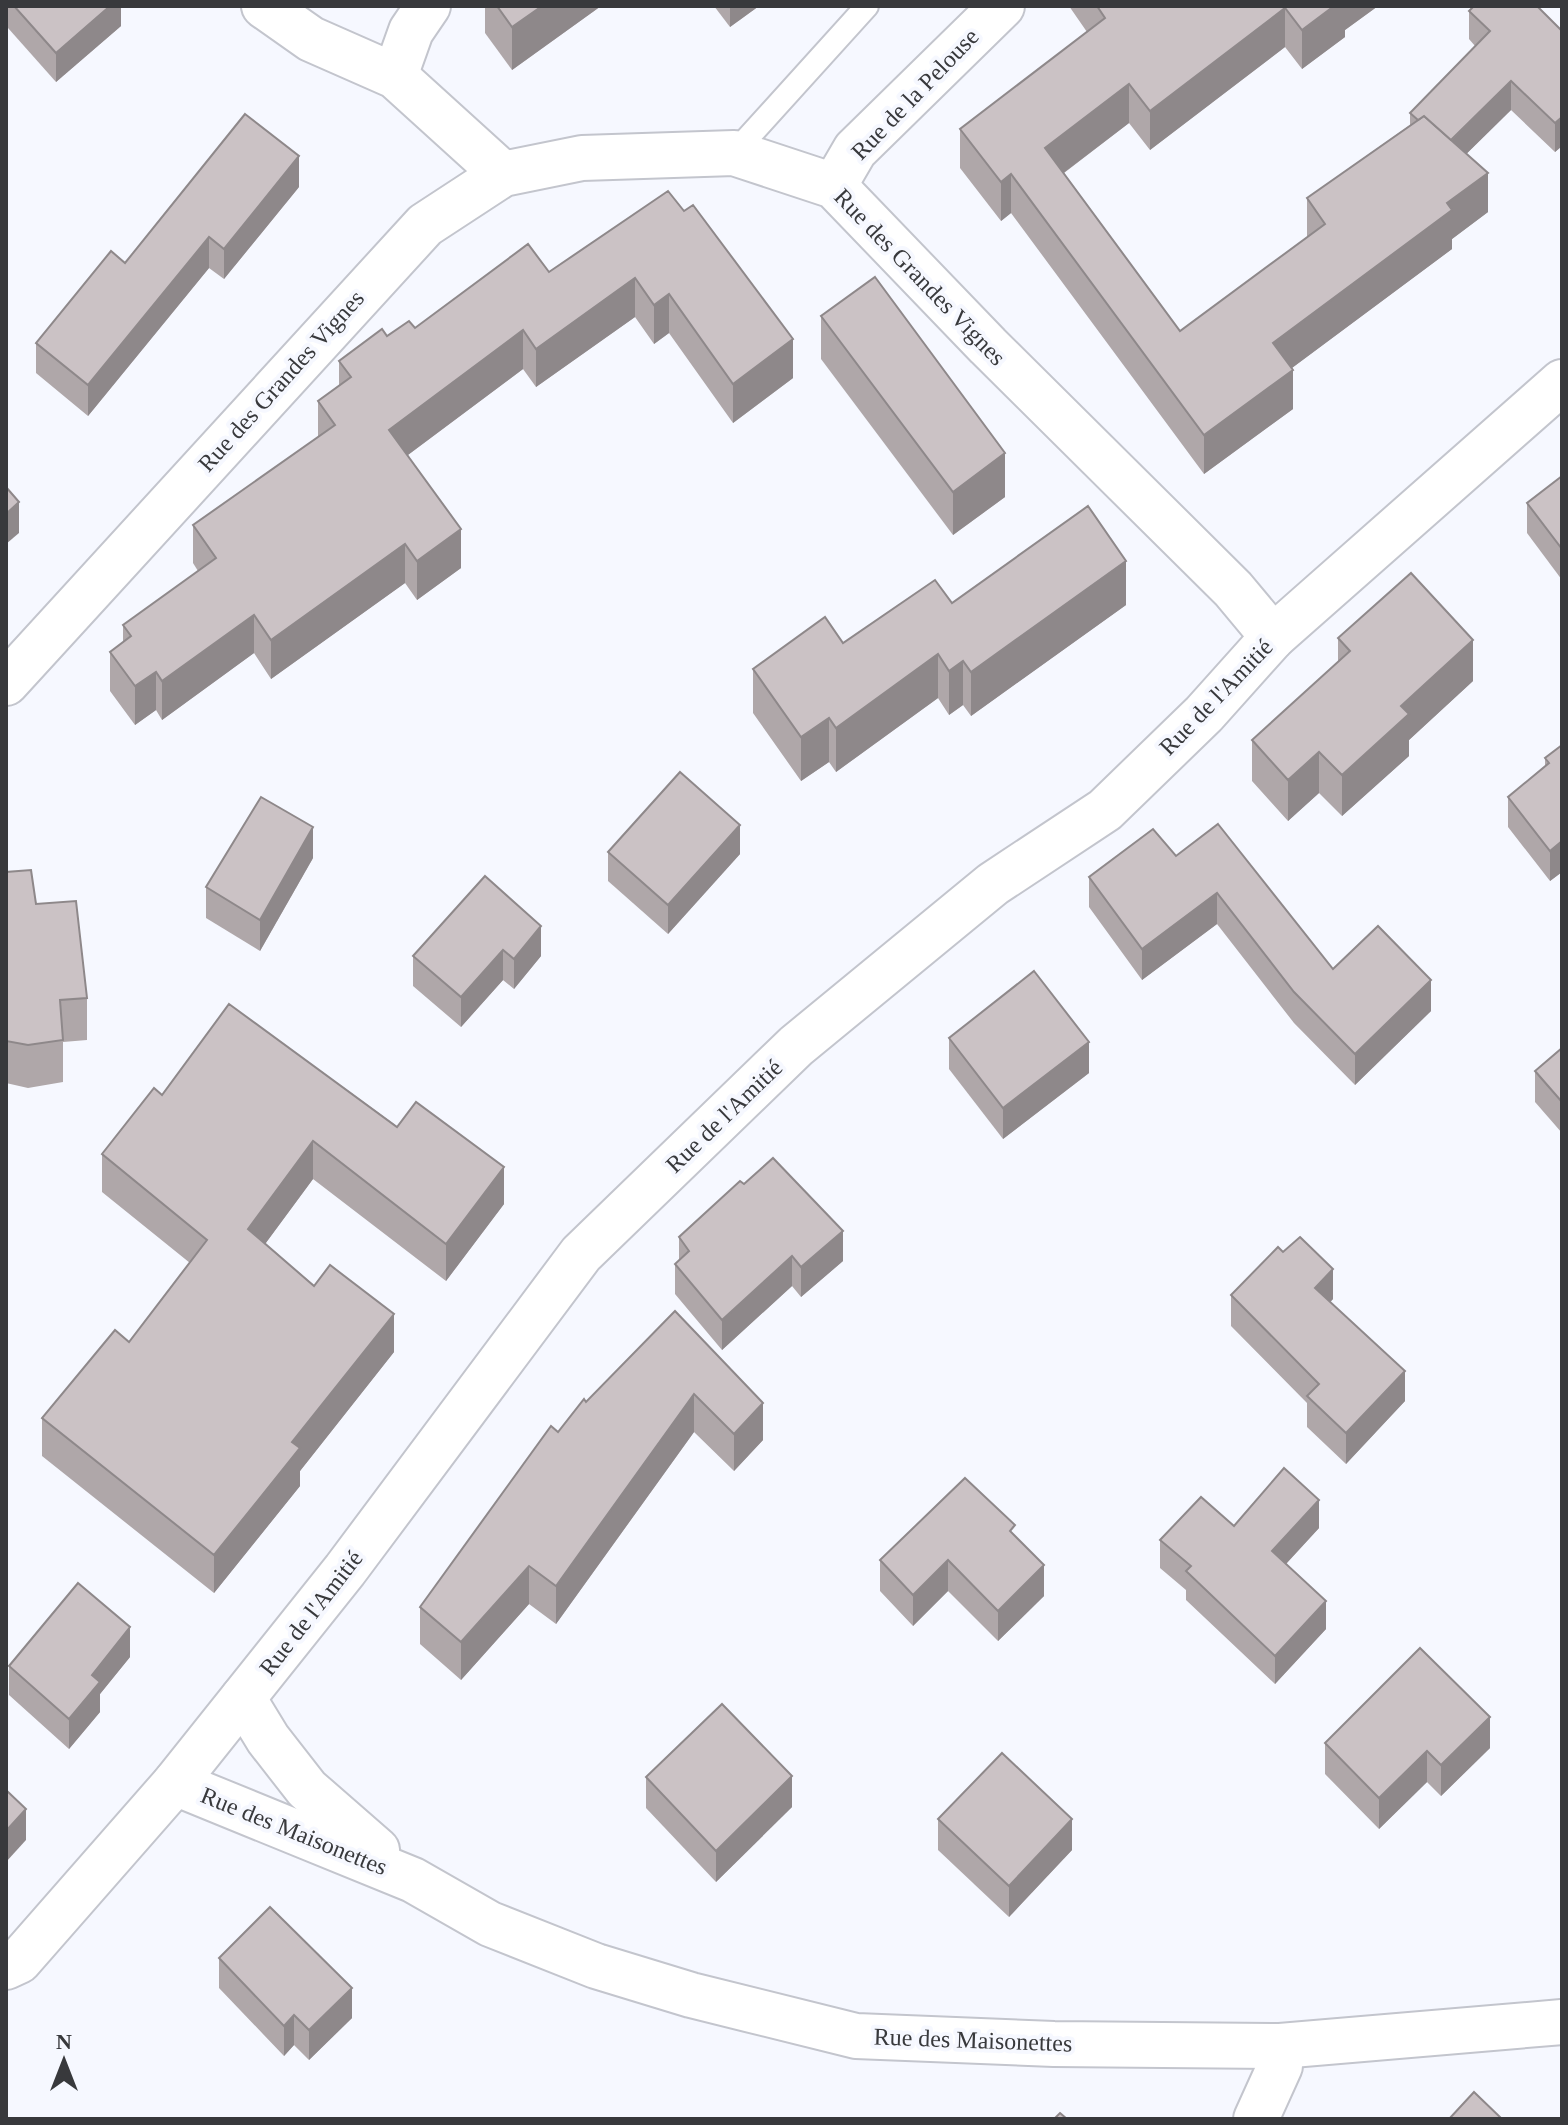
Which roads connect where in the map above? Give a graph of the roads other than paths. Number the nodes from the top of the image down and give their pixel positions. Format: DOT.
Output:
graph roads {
  1 [pos="264,6"];
  2 [pos="428,6"];
  3 [pos="867,6"];
  4 [pos="1002,6"];
  5 [pos="395,76"];
  6 [pos="734,153"];
  7 [pos="503,174"];
  8 [pos="834,186"];
  9 [pos="1562,382"];
  10 [pos="1273,637"];
  11 [pos="6,683"];
  12 [pos="243,1698"];
  13 [pos="175,1783"];
  14 [pos="413,1880"];
  15 [pos="6,1967"];
  16 [pos="1562,2022"];
  17 [pos="1280,2046"];
  18 [pos="1256,2119"];
  1 -- 5 [label="street"];
  2 -- 5 [label="street"];
  3 -- 6 [label="lane"];
  4 -- 8 [label="street, Rue de la Pelouse"];
  5 -- 7 [label="street"];
  6 -- 7 [label="street, Rue des Grandes Vignes"];
  6 -- 8 [label="street, Rue des Grandes Vignes"];
  7 -- 11 [label="street, Rue des Grandes Vignes"];
  8 -- 10 [label="street, Rue des Grandes Vignes"];
  9 -- 10 [label="street, Rue de l'Amitié"];
  10 -- 12 [label="street, Rue de l'Amitié"];
  12 -- 13 [label="street, Rue de l'Amitié"];
  12 -- 14 [label="street, Rue des Maisonettes"];
  13 -- 14 [label="street, Rue des Maisonettes"];
  13 -- 15 [label="street, Rue de l'Amitié"];
  14 -- 17 [label="street, Rue des Maisonettes"];
  16 -- 17 [label="street, Rue des Maisonettes"];
  17 -- 18 [label="street"];
}
